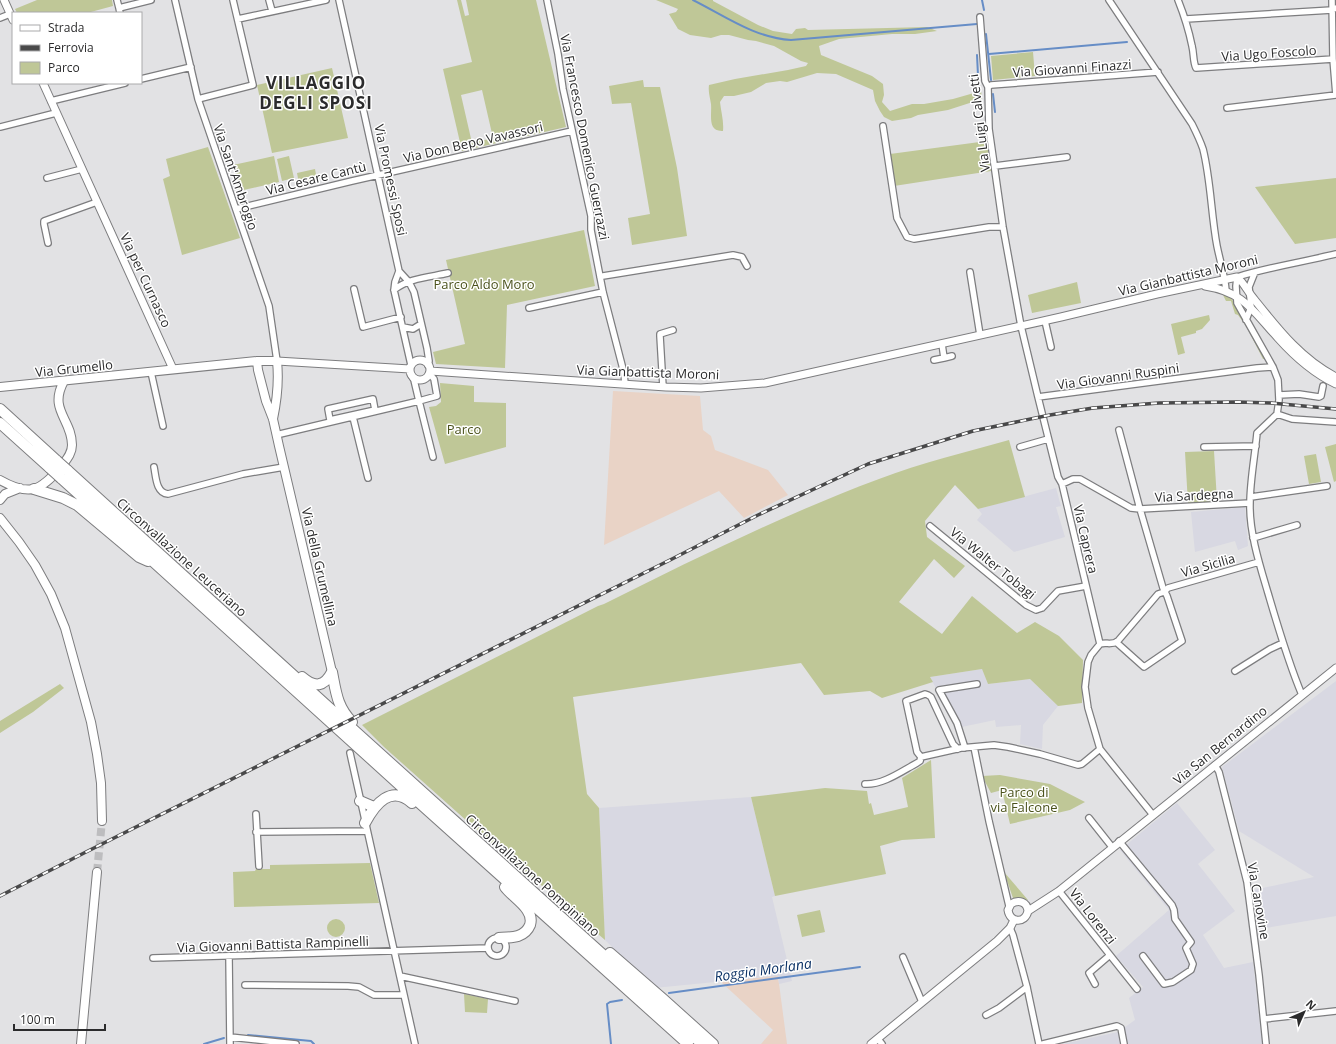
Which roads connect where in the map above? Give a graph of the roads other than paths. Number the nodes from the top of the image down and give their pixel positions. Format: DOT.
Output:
graph roads {
  1 [pos="4,0"];
  2 [pos="117,0"];
  3 [pos="151,0"];
  4 [pos="175,0"];
  5 [pos="233,0"];
  6 [pos="269,0"];
  7 [pos="326,0"];
  8 [pos="339,0"];
  9 [pos="547,0"];
  10 [pos="1109,0"];
  11 [pos="1178,0"];
  12 [pos="1332,0"];
  13 [pos="305,2"];
  14 [pos="1334,9"];
  15 [pos="119,11"];
  16 [pos="272,11"];
  17 [pos="12,17"];
  18 [pos="980,17"];
  19 [pos="0,18"];
  20 [pos="238,19"];
  21 [pos="1186,19"];
  22 [pos="1333,59"];
  23 [pos="191,67"];
  24 [pos="1158,72"];
  25 [pos="142,79"];
  26 [pos="42,84"];
  27 [pos="121,84"];
  28 [pos="988,87"];
  29 [pos="1336,95"];
  30 [pos="198,99"];
  31 [pos="51,101"];
  32 [pos="1227,108"];
  33 [pos="56,113"];
  34 [pos="883,126"];
  35 [pos="0,127"];
  36 [pos="572,131"];
  37 [pos="1067,157"];
  38 [pos="995,166"];
  39 [pos="82,169"];
  40 [pos="378,175"];
  41 [pos="47,178"];
  42 [pos="97,202"];
  43 [pos="236,209"];
  44 [pos="1003,227"];
  45 [pos="48,243"];
  46 [pos="1336,254"];
  47 [pos="747,266"];
  48 [pos="399,271"];
  49 [pos="970,272"];
  50 [pos="1255,272"];
  51 [pos="448,273"];
  52 [pos="600,277"];
  53 [pos="1237,277"];
  54 [pos="1225,280"];
  55 [pos="409,282"];
  56 [pos="1198,284"];
  57 [pos="354,289"];
  58 [pos="394,290"];
  59 [pos="1226,291"];
  60 [pos="602,292"];
  61 [pos="1249,292"];
  62 [pos="1236,296"];
  63 [pos="1251,307"];
  64 [pos="529,308"];
  65 [pos="401,317"];
  66 [pos="1246,320"];
  67 [pos="1045,321"];
  68 [pos="421,324"];
  69 [pos="1021,326"];
  70 [pos="403,328"];
  71 [pos="673,330"];
  72 [pos="980,335"];
  73 [pos="942,344"];
  74 [pos="1051,347"];
  75 [pos="952,356"];
  76 [pos="944,358"];
  77 [pos="934,360"];
  78 [pos="258,361"];
  79 [pos="277,361"];
  80 [pos="1273,367"];
  81 [pos="173,369"];
  82 [pos="411,370"];
  83 [pos="429,370"];
  84 [pos="151,372"];
  85 [pos="1336,377"];
  86 [pos="64,381"];
  87 [pos="625,384"];
  88 [pos="663,384"];
  89 [pos="1336,384"];
  90 [pos="1323,386"];
  91 [pos="0,387"];
  92 [pos="1279,394"];
  93 [pos="1038,398"];
  94 [pos="373,399"];
  95 [pos="419,401"];
  96 [pos="0,409"];
  97 [pos="1277,414"];
  98 [pos="353,417"];
  99 [pos="273,418"];
  100 [pos="1336,422"];
  101 [pos="0,423"];
  102 [pos="163,426"];
  103 [pos="1119,430"];
  104 [pos="276,435"];
  105 [pos="1048,439"];
  106 [pos="1256,446"];
  107 [pos="1020,447"];
  108 [pos="1204,447"];
  109 [pos="433,457"];
  110 [pos="53,464"];
  111 [pos="154,467"];
  112 [pos="284,468"];
  113 [pos="64,474"];
  114 [pos="368,478"];
  115 [pos="0,480"];
  116 [pos="1062,484"];
  117 [pos="1327,486"];
  118 [pos="20,488"];
  119 [pos="34,489"];
  120 [pos="0,500"];
  121 [pos="1250,500"];
  122 [pos="1140,509"];
  123 [pos="0,518"];
  124 [pos="1297,525"];
  125 [pos="930,526"];
  126 [pos="1253,538"];
  127 [pos="1259,562"];
  128 [pos="159,566"];
  129 [pos="1086,586"];
  130 [pos="1164,592"];
  131 [pos="1116,642"];
  132 [pos="1283,643"];
  133 [pos="1100,644"];
  134 [pos="275,658"];
  135 [pos="1336,668"];
  136 [pos="1236,671"];
  137 [pos="332,672"];
  138 [pos="977,684"];
  139 [pos="1302,695"];
  140 [pos="342,727"];
  141 [pos="974,747"];
  142 [pos="965,748"];
  143 [pos="958,749"];
  144 [pos="1100,749"];
  145 [pos="350,753"];
  146 [pos="921,756"];
  147 [pos="1215,765"];
  148 [pos="865,784"];
  149 [pos="415,786"];
  150 [pos="360,801"];
  151 [pos="374,807"];
  152 [pos="256,814"];
  153 [pos="1152,815"];
  154 [pos="1089,818"];
  155 [pos="102,821"];
  156 [pos="366,827"];
  157 [pos="256,832"];
  158 [pos="1119,841"];
  159 [pos="1112,847"];
  160 [pos="480,856"];
  161 [pos="259,866"];
  162 [pos="97,872"];
  163 [pos="1058,891"];
  164 [pos="1009,906"];
  165 [pos="1028,911"];
  166 [pos="1014,920"];
  167 [pos="556,925"];
  168 [pos="1010,928"];
  169 [pos="580,934"];
  170 [pos="499,938"];
  171 [pos="488,948"];
  172 [pos="394,951"];
  173 [pos="1110,955"];
  174 [pos="229,956"];
  175 [pos="1143,956"];
  176 [pos="903,957"];
  177 [pos="153,958"];
  178 [pos="400,976"];
  179 [pos="1095,984"];
  180 [pos="245,985"];
  181 [pos="1027,987"];
  182 [pos="1137,989"];
  183 [pos="404,995"];
  184 [pos="515,1001"];
  185 [pos="922,1002"];
  186 [pos="1336,1011"];
  187 [pos="986,1014"];
  188 [pos="1264,1019"];
  189 [pos="230,1037"];
  190 [pos="880,1042"];
  191 [pos="81,1044"];
  192 [pos="230,1044"];
  193 [pos="296,1044"];
  194 [pos="415,1044"];
  195 [pos="678,1044"];
  196 [pos="688,1044"];
  197 [pos="702,1044"];
  198 [pos="713,1044"];
  199 [pos="871,1044"];
  200 [pos="1038,1044"];
  201 [pos="1124,1044"];
  202 [pos="1266,1044"];
  1 -- 17 [label="main road"];
  2 -- 15 [label="street"];
  3 -- 15 [label="street"];
  4 -- 23 [label="street, Via Sant'Ambrogio"];
  5 -- 20 [label="street"];
  6 -- 16 [label="street"];
  7 -- 13 [label="street"];
  8 -- 40 [label="street, Via Promessi Sposi"];
  9 -- 36 [label="street, Via Francesco Domenico Guerrazzi"];
  10 -- 24 [label="street, Via Giovanni Finazzi"];
  11 -- 21 [label="street"];
  12 -- 14 [label="street"];
  13 -- 16 [label="street"];
  14 -- 21 [label="street"];
  14 -- 22 [label="street"];
  16 -- 20 [label="street"];
  17 -- 19 [label="street"];
  18 -- 28 [label="street, Via Luigi Calvetti"];
  20 -- 30 [label="street"];
  21 -- 22 [label="street, Via Ugo Foscolo"];
  22 -- 29 [label="street"];
  23 -- 25 [label="street"];
  23 -- 30 [label="street, Via Sant'Ambrogio"];
  24 -- 28 [label="street, Via Giovanni Finazzi"];
  24 -- 54 [label="street, Via Giovanni Finazzi"];
  26 -- 31 [label="main road, Via per Curnasco"];
  27 -- 31 [label="street"];
  28 -- 38 [label="street, Via Luigi Calvetti"];
  29 -- 32 [label="street"];
  30 -- 43 [label="street, Via Sant'Ambrogio"];
  31 -- 33 [label="main road, Via per Curnasco"];
  33 -- 35 [label="street"];
  33 -- 39 [label="main road, Via per Curnasco"];
  34 -- 44 [label="street"];
  36 -- 40 [label="street, Via Don Bepo Vavassori"];
  36 -- 52 [label="street, Via Francesco Domenico Guerrazzi"];
  37 -- 38 [label="street"];
  38 -- 44 [label="street, Via Luigi Calvetti"];
  39 -- 41 [label="street"];
  39 -- 42 [label="main road, Via per Curnasco"];
  40 -- 43 [label="street, Via Cesare Cantù"];
  40 -- 48 [label="street, Via Promessi Sposi"];
  42 -- 45 [label="street"];
  42 -- 81 [label="main road, Via per Curnasco"];
  43 -- 79 [label="street, Via Sant'Ambrogio"];
  44 -- 69 [label="street, Via Luigi Calvetti"];
  46 -- 50 [label="street, Via Gianbattista Moroni"];
  47 -- 52 [label="street"];
  48 -- 55 [label="street, Via Promessi Sposi"];
  48 -- 58 [label="street, Via Promessi Sposi"];
  49 -- 72 [label="street"];
  50 -- 53 [label="street, Via Gianbattista Moroni"];
  50 -- 61 [label="street"];
  51 -- 55 [label="street"];
  52 -- 60 [label="street, Via Francesco Domenico Guerrazzi"];
  53 -- 54 [label="main road, Via Gianbattista Moroni"];
  53 -- 61 [label="main road"];
  53 -- 62 [label="street"];
  54 -- 56 [label="main road, Via Gianbattista Moroni"];
  54 -- 59 [label="street, Via Giovanni Finazzi"];
  55 -- 58 [label="street"];
  55 -- 68 [label="street, Via Promessi Sposi"];
  56 -- 59 [label="main road"];
  56 -- 67 [label="main road, Via Gianbattista Moroni"];
  57 -- 65 [label="street"];
  58 -- 65 [label="street, Via Promessi Sposi"];
  59 -- 62 [label="main road"];
  60 -- 64 [label="street"];
  60 -- 87 [label="street, Via Francesco Domenico Guerrazzi"];
  61 -- 63 [label="street"];
  61 -- 85 [label="main road"];
  62 -- 63 [label="main road"];
  62 -- 66 [label="street"];
  63 -- 66 [label="street"];
  63 -- 89 [label="main road"];
  65 -- 70 [label="street, Via Promessi Sposi"];
  66 -- 80 [label="street"];
  67 -- 69 [label="main road, Via Gianbattista Moroni"];
  67 -- 74 [label="street"];
  68 -- 70 [label="street"];
  68 -- 83 [label="street, Via Promessi Sposi"];
  69 -- 72 [label="main road, Via Gianbattista Moroni"];
  69 -- 93 [label="street"];
  70 -- 82 [label="street, Via Promessi Sposi"];
  71 -- 88 [label="street, Via Gianbattista Moroni"];
  72 -- 73 [label="main road, Via Gianbattista Moroni"];
  73 -- 76 [label="street"];
  73 -- 88 [label="main road, Via Gianbattista Moroni"];
  75 -- 76 [label="street"];
  76 -- 77 [label="street"];
  78 -- 79 [label="main road, Via Grumello"];
  78 -- 81 [label="main road, Via Grumello"];
  78 -- 99 [label="main road, Via della Grumellina"];
  79 -- 82 [label="main road, Via Gianbattista Moroni"];
  79 -- 99 [label="main road, Via della Grumellina"];
  80 -- 92 [label="street"];
  80 -- 93 [label="street, Via Giovanni Ruspini"];
  81 -- 84 [label="main road, Via Grumello"];
  82 -- 83 [label="main road, Via Gianbattista Moroni"];
  82 -- 83 [label="main road, Via Gianbattista Moroni"];
  82 -- 95 [label="street, Via Promessi Sposi"];
  83 -- 87 [label="main road, Via Gianbattista Moroni"];
  83 -- 95 [label="street, Via Promessi Sposi"];
  84 -- 86 [label="main road, Via Grumello"];
  84 -- 102 [label="street"];
  86 -- 91 [label="main road, Via Grumello"];
  86 -- 119 [label="main road"];
  87 -- 88 [label="main road, Via Gianbattista Moroni"];
  90 -- 92 [label="street"];
  92 -- 97 [label="street"];
  93 -- 105 [label="street, Via Caprera"];
  94 -- 94 [label="street"];
  95 -- 98 [label="street"];
  95 -- 109 [label="street, Via Promessi Sposi"];
  96 -- 110 [label="highway, Circonvallazione Leuceriano"];
  97 -- 100 [label="street"];
  97 -- 106 [label="street"];
  98 -- 104 [label="street"];
  98 -- 114 [label="street"];
  99 -- 104 [label="main road, Via della Grumellina"];
  101 -- 110 [label="highway, Circonvallazione Leuceriano"];
  103 -- 122 [label="street, Via Sardegna"];
  104 -- 112 [label="main road, Via della Grumellina"];
  105 -- 107 [label="street"];
  105 -- 116 [label="street, Via Caprera"];
  106 -- 108 [label="street"];
  106 -- 121 [label="street"];
  110 -- 113 [label="highway, Circonvallazione Leuceriano, bridge"];
  111 -- 112 [label="street"];
  112 -- 137 [label="main road, Via della Grumellina"];
  113 -- 128 [label="highway, Circonvallazione Leuceriano"];
  113 -- 134 [label="highway, Circonvallazione Leuceriano"];
  115 -- 118 [label="main road"];
  116 -- 122 [label="street, Via Sardegna"];
  116 -- 129 [label="street, Via Caprera"];
  117 -- 121 [label="street, Via Sardegna"];
  118 -- 119 [label="main road"];
  118 -- 120 [label="main road"];
  119 -- 128 [label="highway"];
  121 -- 122 [label="street, Via Sardegna"];
  121 -- 126 [label="street"];
  122 -- 130 [label="street, Via Sardegna"];
  123 -- 155 [label="main road"];
  124 -- 126 [label="street"];
  125 -- 129 [label="street, Via Walter Tobagi"];
  126 -- 127 [label="street"];
  127 -- 130 [label="street, Via Sicilia"];
  127 -- 132 [label="street"];
  128 -- 140 [label="highway, Circonvallazione Leuceriano"];
  129 -- 133 [label="street, Via Caprera"];
  130 -- 131 [label="street, Via Sicilia"];
  130 -- 131 [label="street"];
  131 -- 133 [label="street"];
  132 -- 136 [label="street"];
  132 -- 139 [label="street"];
  133 -- 144 [label="street"];
  134 -- 137 [label="highway"];
  134 -- 140 [label="highway, Circonvallazione Leuceriano"];
  135 -- 139 [label="main road, Via San Bernardino"];
  137 -- 149 [label="highway"];
  138 -- 142 [label="street"];
  139 -- 147 [label="main road, Via San Bernardino"];
  140 -- 149 [label="highway, Circonvallazione Pompiniano"];
  140 -- 160 [label="highway, Circonvallazione Pompiniano"];
  141 -- 142 [label="street"];
  141 -- 144 [label="street"];
  141 -- 164 [label="street"];
  142 -- 143 [label="street"];
  143 -- 146 [label="street"];
  143 -- 146 [label="street"];
  144 -- 153 [label="street"];
  145 -- 150 [label="street"];
  146 -- 148 [label="street"];
  147 -- 153 [label="main road, Via San Bernardino"];
  147 -- 188 [label="street, Via Canovine"];
  149 -- 169 [label="highway, Circonvallazione Pompiniano"];
  150 -- 151 [label="highway"];
  150 -- 156 [label="street"];
  151 -- 156 [label="highway"];
  151 -- 160 [label="highway"];
  152 -- 157 [label="street"];
  153 -- 158 [label="main road, Via San Bernardino"];
  154 -- 159 [label="street"];
  156 -- 157 [label="street"];
  156 -- 172 [label="street"];
  157 -- 161 [label="street"];
  158 -- 159 [label="main road, Via San Bernardino"];
  158 -- 175 [label="street"];
  159 -- 163 [label="main road, Via San Bernardino"];
  160 -- 167 [label="highway, Circonvallazione Pompiniano"];
  160 -- 170 [label="highway"];
  162 -- 191 [label="main road"];
  163 -- 165 [label="main road, Via San Bernardino"];
  163 -- 173 [label="street, Via Lorenzi"];
  164 -- 165 [label="main road"];
  164 -- 166 [label="main road"];
  165 -- 166 [label="main road, Via San Bernardino"];
  166 -- 168 [label="main road"];
  167 -- 195 [label="highway"];
  167 -- 196 [label="highway, Circonvallazione Pompiniano"];
  168 -- 181 [label="street"];
  168 -- 185 [label="main road"];
  169 -- 197 [label="highway, Circonvallazione Pompiniano"];
  169 -- 198 [label="highway"];
  170 -- 171 [label="street"];
  170 -- 171 [label="street, Via Giovanni Battista Rampinelli"];
  171 -- 172 [label="street, Via Giovanni Battista Rampinelli"];
  172 -- 174 [label="street, Via Giovanni Battista Rampinelli"];
  172 -- 178 [label="street"];
  173 -- 179 [label="street, Via Lorenzi"];
  173 -- 182 [label="street, Via Lorenzi"];
  174 -- 177 [label="street, Via Giovanni Battista Rampinelli"];
  174 -- 189 [label="street"];
  176 -- 185 [label="street"];
  178 -- 183 [label="street"];
  178 -- 184 [label="street"];
  180 -- 183 [label="street"];
  181 -- 187 [label="street"];
  181 -- 200 [label="street"];
  183 -- 194 [label="street"];
  185 -- 190 [label="main road"];
  186 -- 188 [label="street"];
  188 -- 202 [label="street, Via Canovine"];
  189 -- 192 [label="street"];
  189 -- 193 [label="street"];
  190 -- 199 [label="main road"];
  200 -- 201 [label="street"];
}
